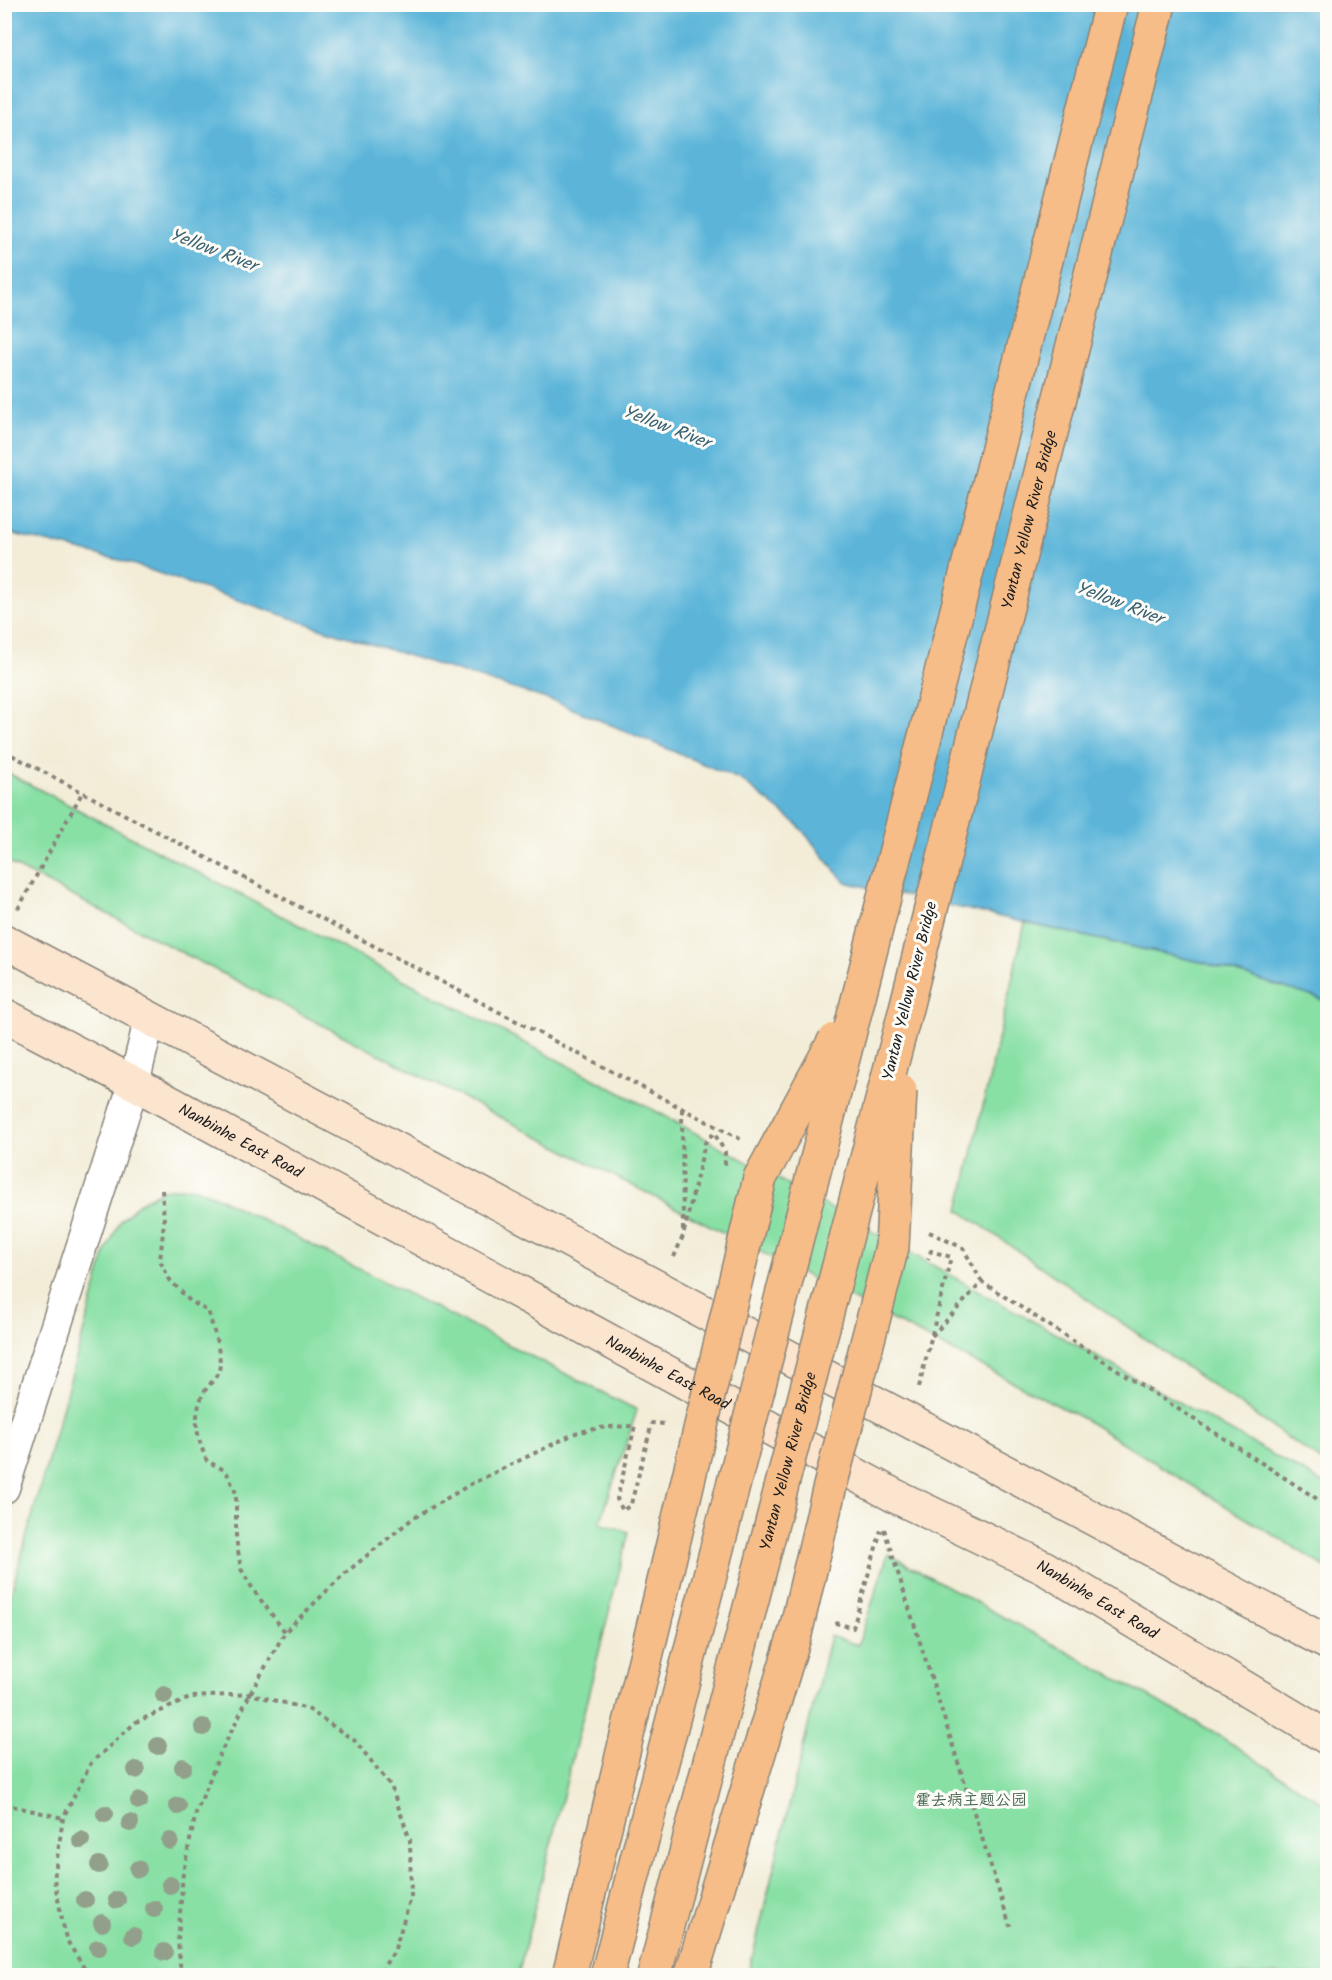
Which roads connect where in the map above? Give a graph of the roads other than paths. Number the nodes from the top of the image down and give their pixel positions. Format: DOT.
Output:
graph roads {
  1 [pos="1111,4"];
  2 [pos="1159,4"];
  3 [pos="10,927"];
  4 [pos="859,996"];
  5 [pos="4,1015"];
  6 [pos="150,1017"];
  7 [pos="903,1020"];
  8 [pos="134,1083"];
  9 [pos="4,1488"];
  10 [pos="1328,1643"];
  11 [pos="1328,1738"];
  12 [pos="569,1976"];
  13 [pos="607,1976"];
  14 [pos="654,1976"];
  15 [pos="691,1976"];
  1 -- 4 [label="main road"];
  2 -- 7 [label="main road, Yantan Yellow River Bridge"];
  3 -- 6 [label="main road"];
  4 -- 12 [label="main road, bridge"];
  4 -- 13 [label="main road, bridge"];
  5 -- 8 [label="main road, Nanbinhe East Road"];
  6 -- 8 [label="street"];
  6 -- 10 [label="main road"];
  7 -- 14 [label="main road, Yantan Yellow River Bridge, bridge"];
  7 -- 15 [label="main road, bridge"];
  8 -- 9 [label="street"];
  8 -- 11 [label="main road, Nanbinhe East Road"];
}
